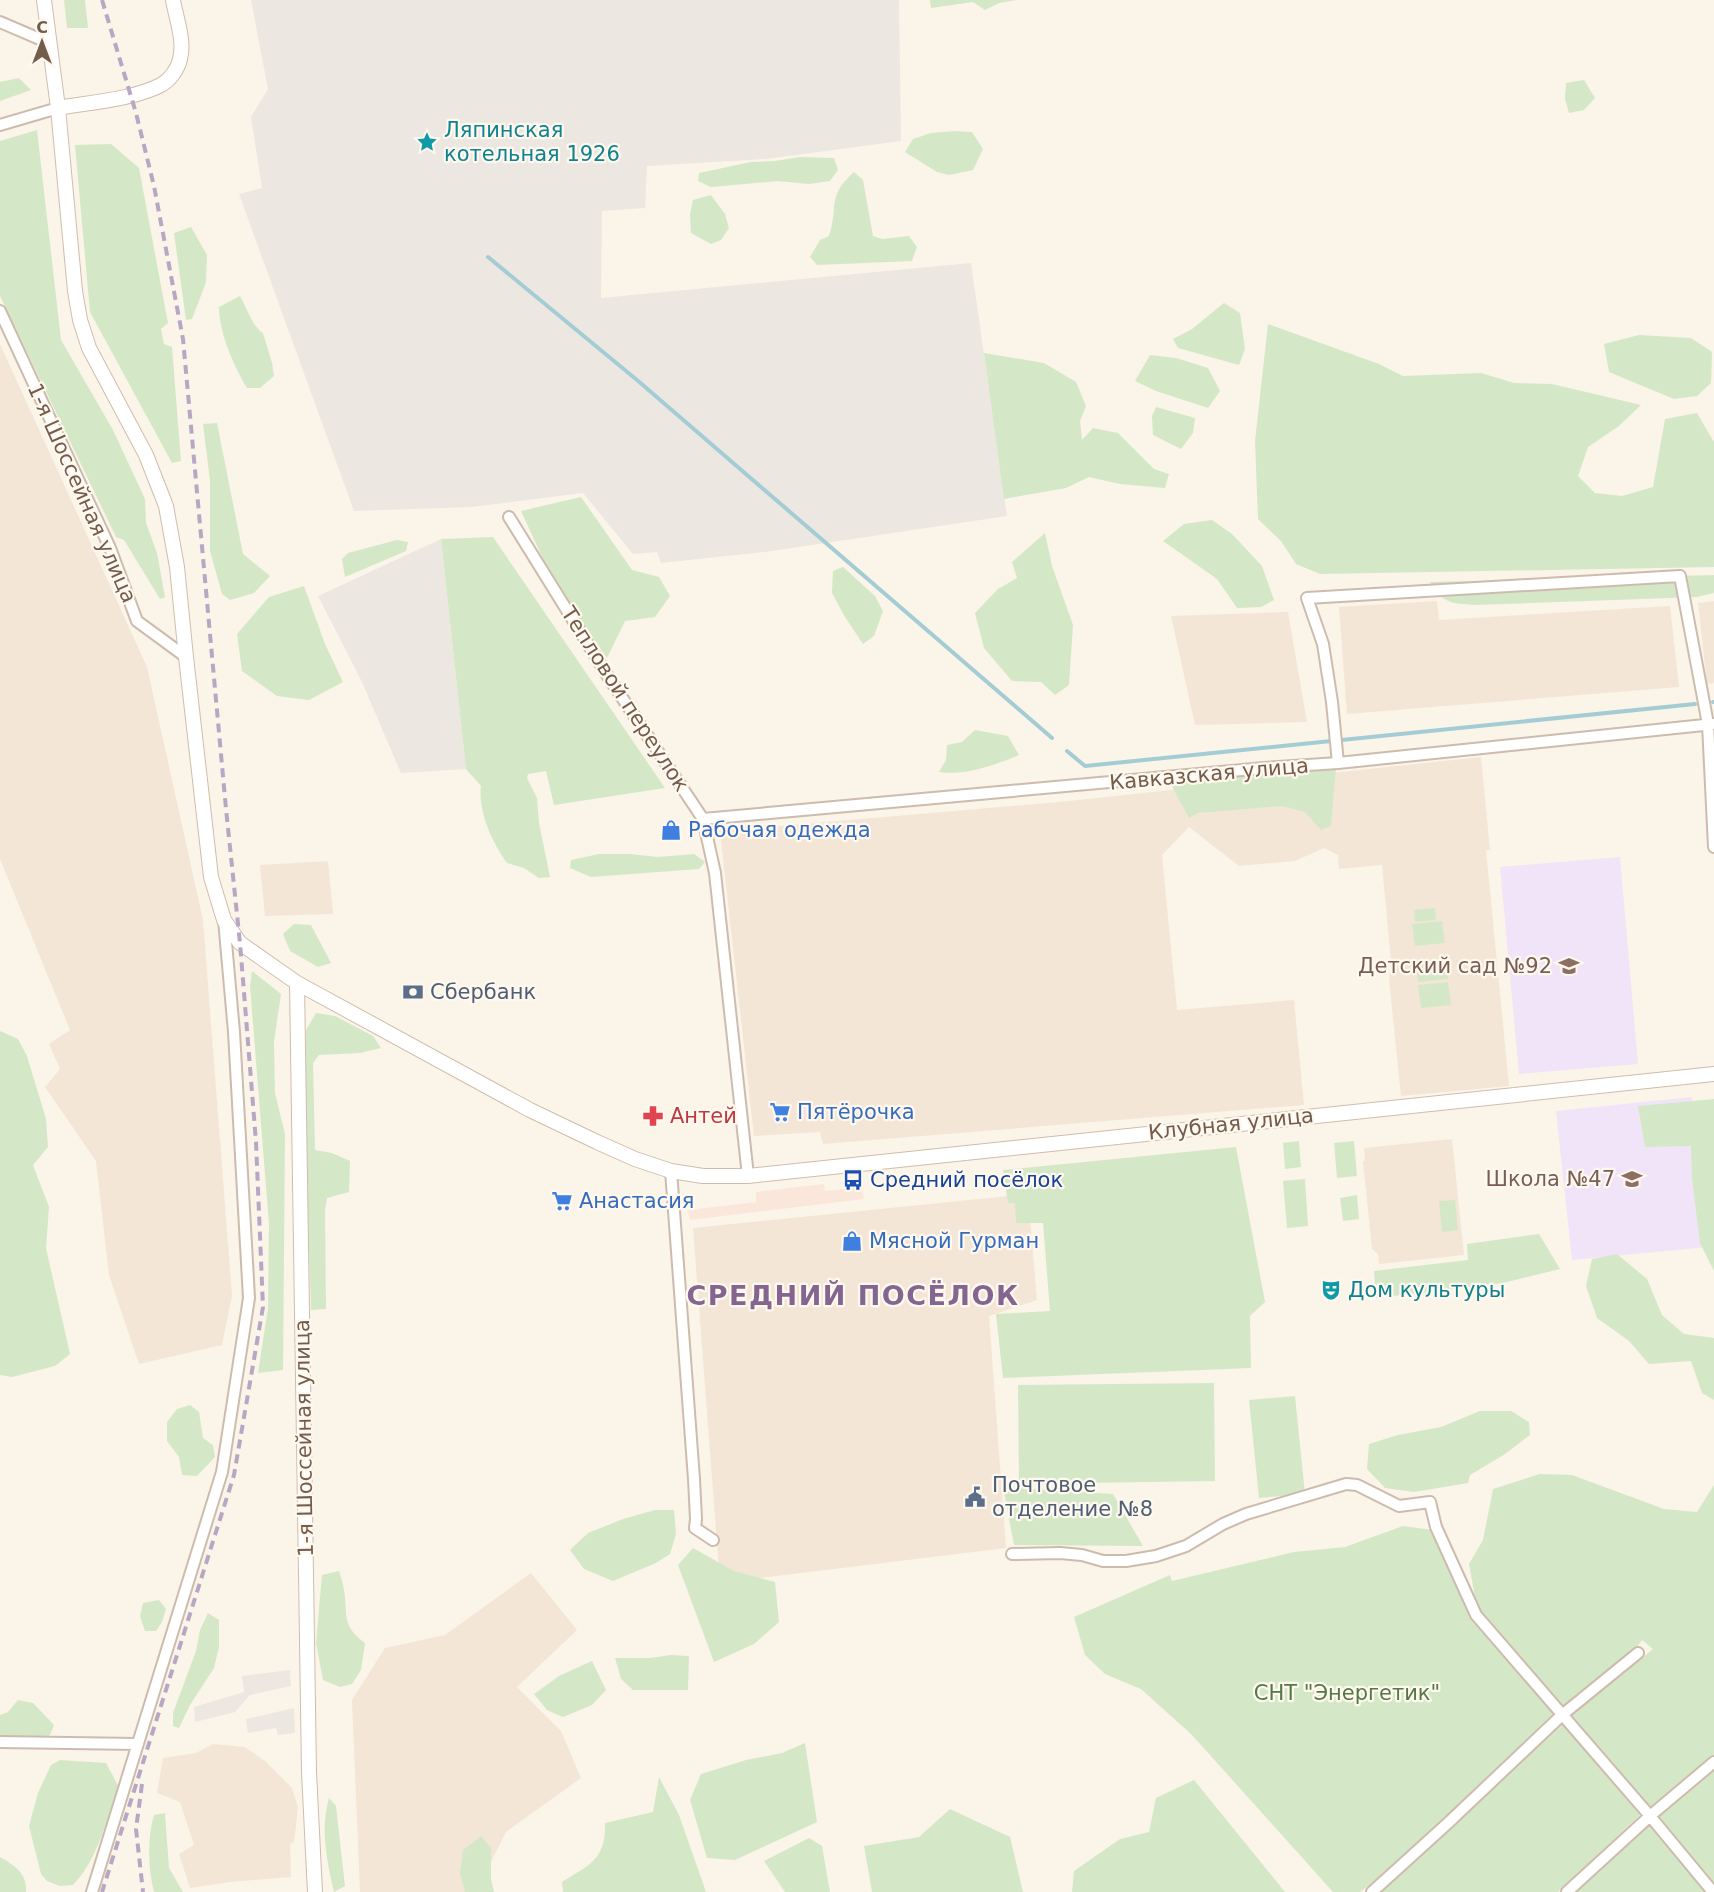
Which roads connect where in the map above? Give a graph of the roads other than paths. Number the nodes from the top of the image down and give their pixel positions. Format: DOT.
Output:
graph roads {
  1 [pos="44,0"];
  2 [pos="173,0"];
  3 [pos="0,22"];
  4 [pos="49,43"];
  5 [pos="58,108"];
  6 [pos="0,125"];
  7 [pos="0,311"];
  8 [pos="509,517"];
  9 [pos="186,657"];
  10 [pos="1711,724"];
  11 [pos="1337,758"];
  12 [pos="704,819"];
  13 [pos="1714,847"];
  14 [pos="224,920"];
  15 [pos="297,983"];
  16 [pos="1714,1074"];
  17 [pos="671,1171"];
  18 [pos="747,1176"];
  19 [pos="713,1540"];
  20 [pos="1012,1554"];
  21 [pos="1638,1653"];
  22 [pos="1562,1715"];
  23 [pos="0,1742"];
  24 [pos="137,1744"];
  25 [pos="1714,1762"];
  26 [pos="1650,1816"];
  27 [pos="92,1892"];
  28 [pos="315,1892"];
  29 [pos="1372,1892"];
  30 [pos="1567,1892"];
  31 [pos="1713,1892"];
  1 -- 4 [label="street"];
  2 -- 5 [label="street"];
  3 -- 4 [label="street"];
  4 -- 5 [label="street"];
  5 -- 6 [label="street"];
  5 -- 9 [label="street"];
  7 -- 9 [label="street, 1-я Шоссейная улица"];
  8 -- 12 [label="street, Тепловой переулок"];
  9 -- 14 [label="street"];
  10 -- 11 [label="street, Кавказская улица"];
  10 -- 11 [label="street"];
  10 -- 13 [label="street"];
  11 -- 12 [label="street, Кавказская улица"];
  12 -- 18 [label="street, Тепловой переулок"];
  14 -- 15 [label="street, Клубная улица"];
  14 -- 24 [label="street"];
  15 -- 17 [label="street, Клубная улица"];
  15 -- 28 [label="street, 1-я Шоссейная улица"];
  16 -- 18 [label="street, Клубная улица"];
  17 -- 18 [label="street, Клубная улица"];
  17 -- 19 [label="street"];
  20 -- 22 [label="street"];
  21 -- 22 [label="street"];
  22 -- 26 [label="street"];
  22 -- 29 [label="street"];
  23 -- 24 [label="street"];
  24 -- 27 [label="street"];
  25 -- 26 [label="street"];
  26 -- 30 [label="street"];
  26 -- 31 [label="street"];
}
